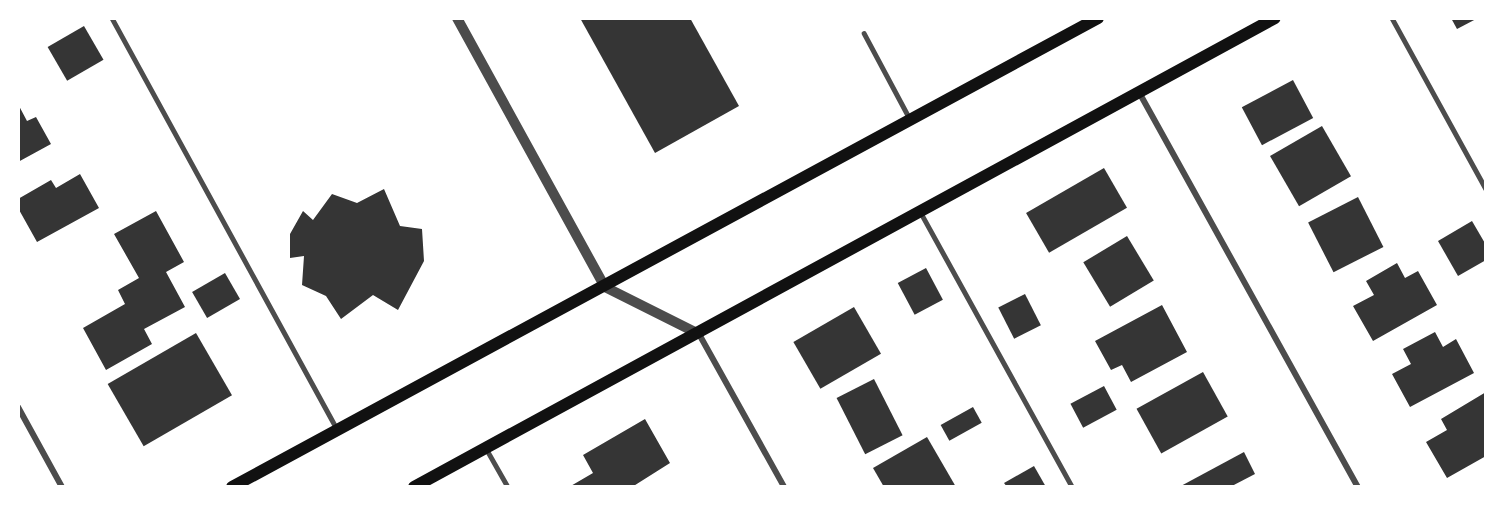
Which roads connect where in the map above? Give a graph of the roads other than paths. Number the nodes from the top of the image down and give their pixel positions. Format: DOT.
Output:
graph roads {
  1 [pos="112,18"];
  2 [pos="458,18"];
  3 [pos="1098,18"];
  4 [pos="1275,18"];
  5 [pos="1392,18"];
  6 [pos="864,33"];
  7 [pos="1140,94"];
  8 [pos="911,121"];
  9 [pos="1486,189"];
  10 [pos="921,213"];
  11 [pos="605,286"];
  12 [pos="699,334"];
  13 [pos="18,407"];
  14 [pos="337,429"];
  15 [pos="486,447"];
  16 [pos="62,487"];
  17 [pos="232,487"];
  18 [pos="414,487"];
  19 [pos="508,487"];
  20 [pos="784,487"];
  21 [pos="1072,487"];
  22 [pos="1358,487"];
  1 -- 14 [label="lane"];
  2 -- 11 [label="street"];
  3 -- 8 [label="main road"];
  4 -- 7 [label="main road"];
  5 -- 9 [label="lane"];
  6 -- 8 [label="lane"];
  7 -- 10 [label="main road"];
  7 -- 22 [label="street"];
  8 -- 11 [label="main road"];
  10 -- 12 [label="main road"];
  10 -- 21 [label="lane"];
  11 -- 12 [label="street"];
  11 -- 14 [label="main road"];
  12 -- 15 [label="main road"];
  12 -- 20 [label="street"];
  13 -- 16 [label="street"];
  14 -- 17 [label="main road"];
  15 -- 18 [label="main road"];
  15 -- 19 [label="lane"];
}
